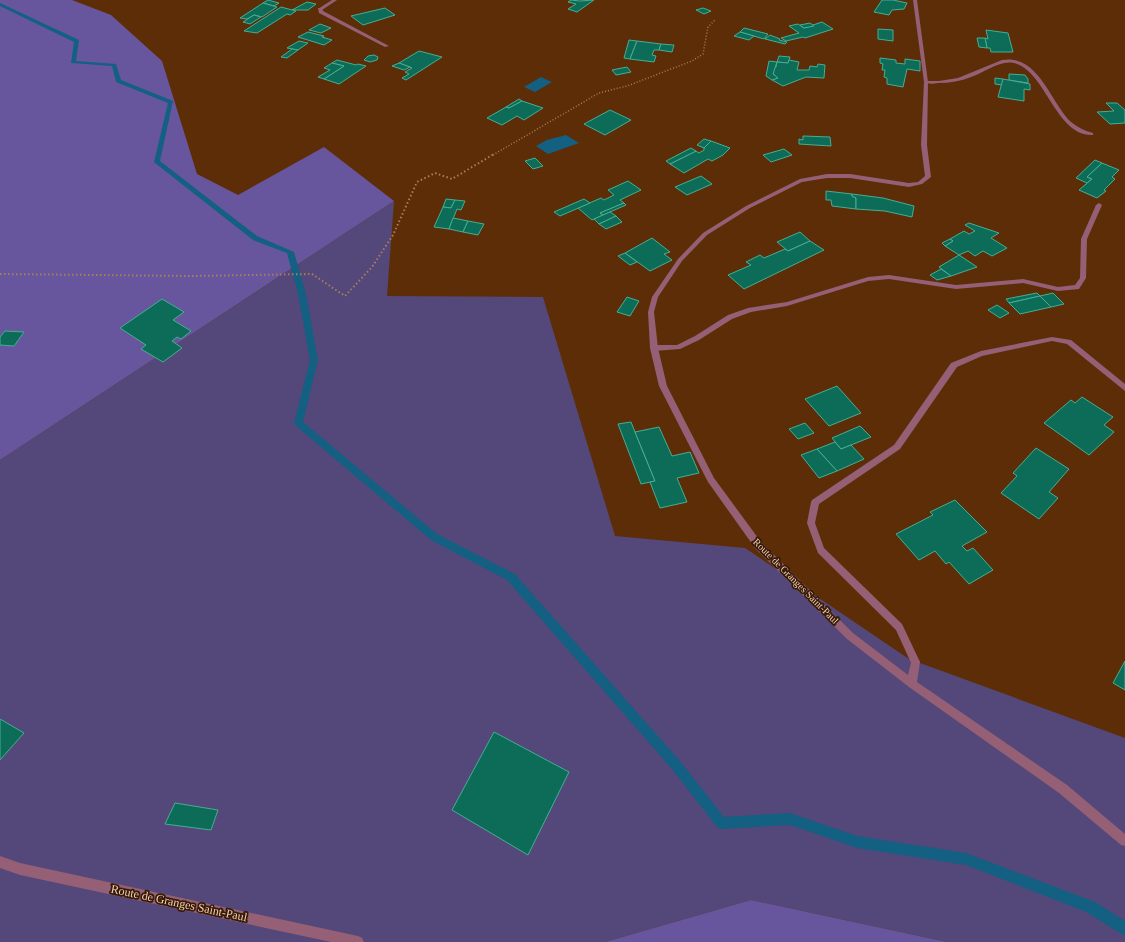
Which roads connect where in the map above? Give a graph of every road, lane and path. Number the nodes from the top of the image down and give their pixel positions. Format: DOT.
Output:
graph roads {
  1 [pos="335,0"];
  2 [pos="915,0"];
  3 [pos="715,20"];
  4 [pos="387,46"];
  5 [pos="926,82"];
  6 [pos="1091,134"];
  7 [pos="1099,205"];
  8 [pos="0,274"];
  9 [pos="654,348"];
  10 [pos="1125,388"];
  11 [pos="912,684"];
  12 [pos="1125,841"];
  13 [pos="0,862"];
  14 [pos="358,942"];
  1 -- 4 [label="street"];
  2 -- 5 [label="street, Route de Granges Saint-Paul"];
  3 -- 8 [label="path"];
  5 -- 6 [label="street"];
  5 -- 9 [label="street, Route de Granges Saint-Paul"];
  7 -- 9 [label="street"];
  9 -- 11 [label="street, Route de Granges Saint-Paul"];
  10 -- 11 [label="street"];
  11 -- 12 [label="street, Route de Granges Saint-Paul"];
  13 -- 14 [label="street, Route de Granges Saint-Paul"];
}
